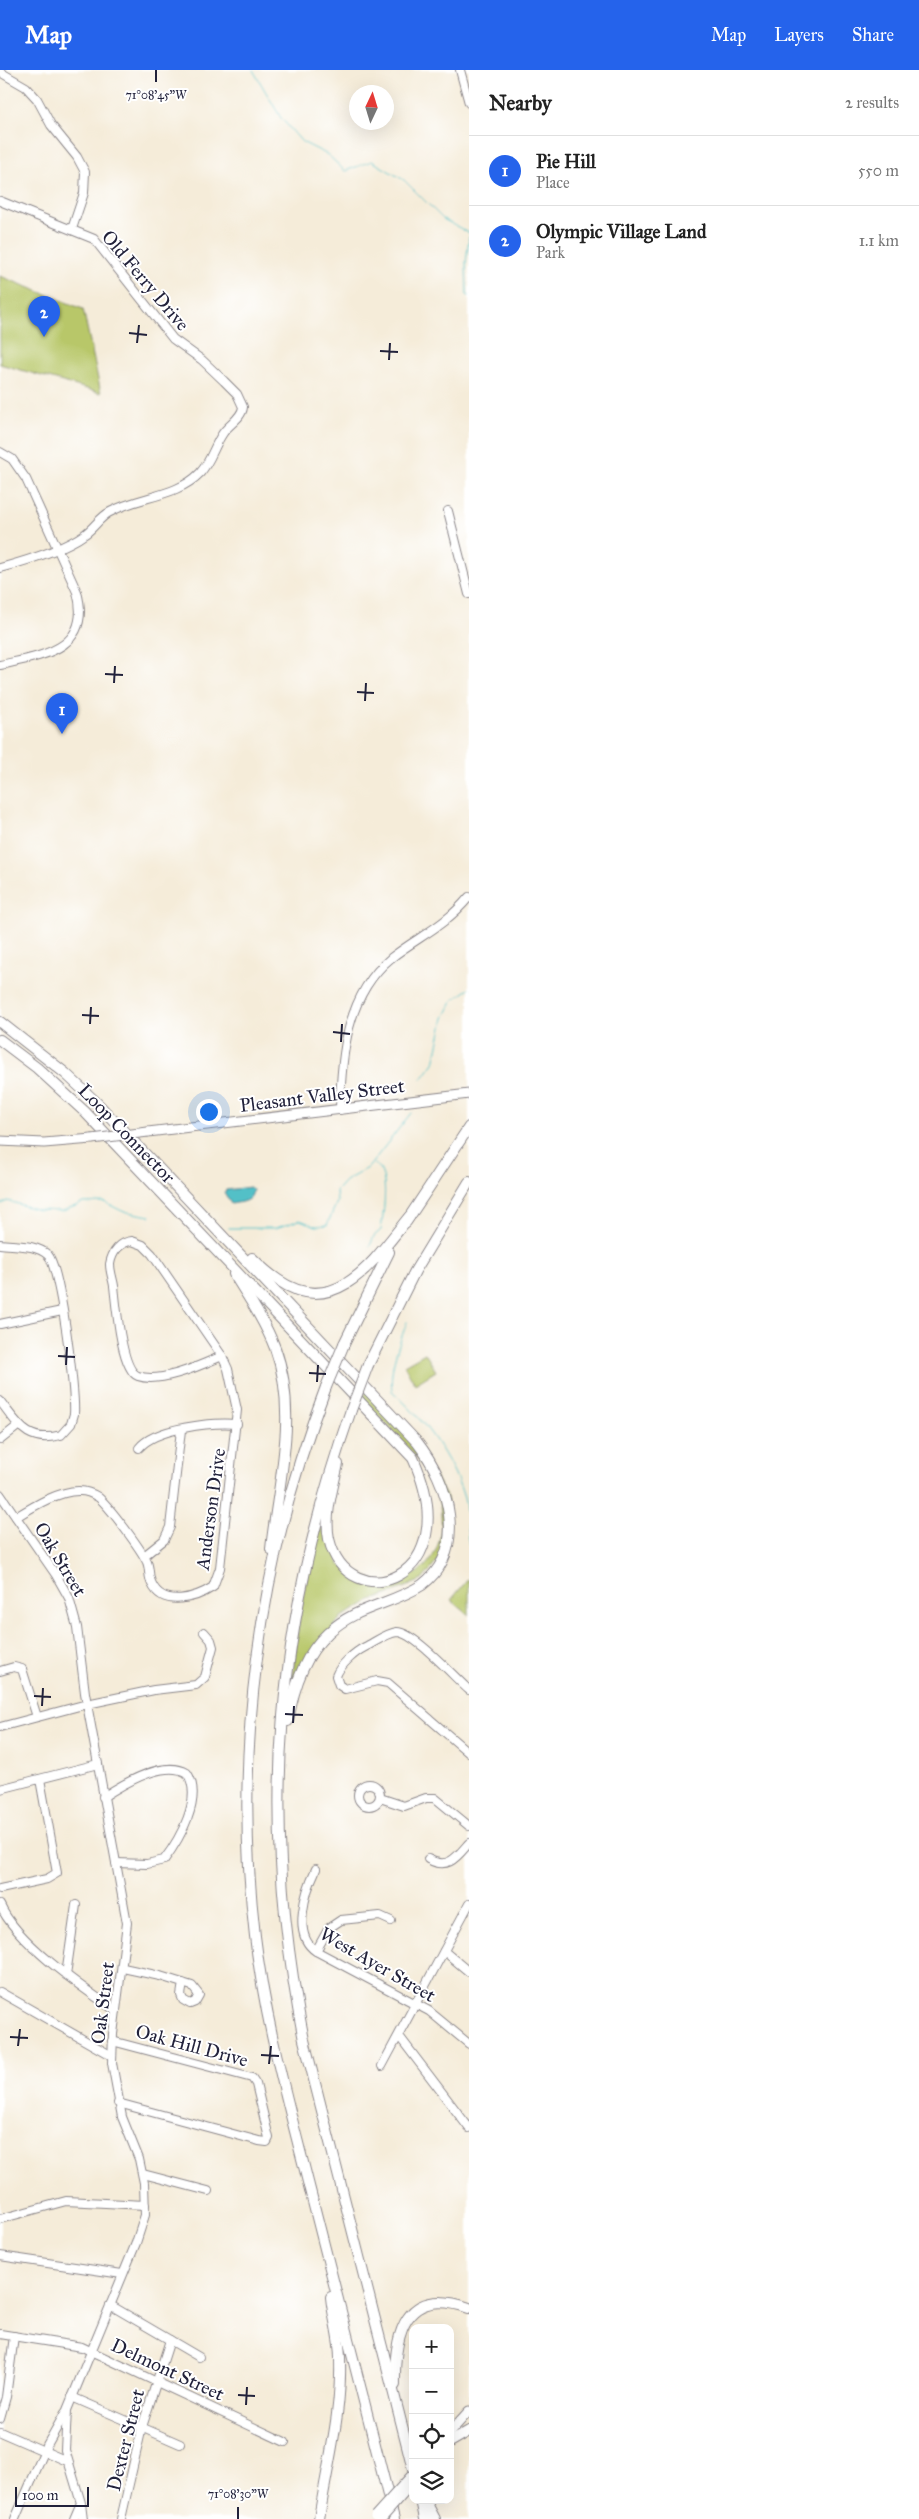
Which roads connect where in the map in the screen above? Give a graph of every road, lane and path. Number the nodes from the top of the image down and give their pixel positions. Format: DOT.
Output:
graph roads {
  1 [pos="460,70"];
  2 [pos="0,72"];
  3 [pos="469,103"];
  4 [pos="0,201"];
  5 [pos="72,229"];
  6 [pos="0,452"];
  7 [pos="448,511"];
  8 [pos="57,548"];
  9 [pos="0,568"];
  10 [pos="469,594"];
  11 [pos="0,665"];
  12 [pos="469,897"];
  13 [pos="0,1022"];
  14 [pos="0,1040"];
  15 [pos="469,1094"];
  16 [pos="340,1110"];
  17 [pos="469,1127"];
  18 [pos="0,1141"];
  19 [pos="469,1182"];
  20 [pos="183,1194"];
  21 [pos="409,1217"];
  22 [pos="0,1244"];
  23 [pos="223,1257"];
  24 [pos="62,1311"];
  25 [pos="0,1324"];
  26 [pos="222,1356"];
  27 [pos="0,1400"];
  28 [pos="347,1420"];
  29 [pos="237,1424"];
  30 [pos="20,1425"];
  31 [pos="181,1430"];
  32 [pos="0,1440"];
  33 [pos="139,1448"];
  34 [pos="0,1494"];
  35 [pos="16,1517"];
  36 [pos="144,1556"];
  37 [pos="269,1584"];
  38 [pos="204,1632"];
  39 [pos="0,1671"];
  40 [pos="469,1690"];
  41 [pos="87,1704"];
  42 [pos="36,1717"];
  43 [pos="0,1727"];
  44 [pos="469,1753"];
  45 [pos="98,1764"];
  46 [pos="40,1778"];
  47 [pos="279,1778"];
  48 [pos="0,1788"];
  49 [pos="103,1797"];
  50 [pos="380,1798"];
  51 [pos="469,1826"];
  52 [pos="469,1843"];
  53 [pos="428,1859"];
  54 [pos="116,1863"];
  55 [pos="316,1869"];
  56 [pos="0,1889"];
  57 [pos="469,1904"];
  58 [pos="0,1905"];
  59 [pos="76,1905"];
  60 [pos="391,1921"];
  61 [pos="444,1951"];
  62 [pos="316,1952"];
  63 [pos="122,1968"];
  64 [pos="469,1972"];
  65 [pos="66,1975"];
  66 [pos="183,1983"];
  67 [pos="0,1992"];
  68 [pos="416,2004"];
  69 [pos="116,2011"];
  70 [pos="398,2036"];
  71 [pos="112,2041"];
  72 [pos="469,2044"];
  73 [pos="112,2056"];
  74 [pos="382,2066"];
  75 [pos="118,2103"];
  76 [pos="469,2128"];
  77 [pos="142,2174"];
  78 [pos="208,2191"];
  79 [pos="145,2205"];
  80 [pos="0,2219"];
  81 [pos="0,2256"];
  82 [pos="328,2264"];
  83 [pos="122,2274"];
  84 [pos="110,2305"];
  85 [pos="469,2308"];
  86 [pos="0,2334"];
  87 [pos="14,2336"];
  88 [pos="170,2340"];
  89 [pos="91,2351"];
  90 [pos="199,2357"];
  91 [pos="156,2382"];
  92 [pos="4,2386"];
  93 [pos="72,2397"];
  94 [pos="396,2401"];
  95 [pos="67,2410"];
  96 [pos="469,2411"];
  97 [pos="0,2418"];
  98 [pos="469,2420"];
  99 [pos="142,2427"];
  100 [pos="454,2428"];
  101 [pos="469,2431"];
  102 [pos="0,2432"];
  103 [pos="454,2437"];
  104 [pos="454,2439"];
  105 [pos="285,2442"];
  106 [pos="180,2444"];
  107 [pos="44,2452"];
  108 [pos="410,2459"];
  109 [pos="67,2461"];
  110 [pos="409,2479"];
  111 [pos="409,2487"];
  112 [pos="81,2503"];
  113 [pos="422,2504"];
  114 [pos="427,2504"];
  115 [pos="376,2518"];
  116 [pos="15,2519"];
  117 [pos="74,2519"];
  118 [pos="83,2519"];
  119 [pos="121,2519"];
  120 [pos="319,2519"];
  121 [pos="394,2519"];
  122 [pos="425,2519"];
  123 [pos="435,2519"];
  1 -- 3 [label="street"];
  2 -- 5 [label="street"];
  4 -- 5 [label="street, Old Ferry Drive"];
  5 -- 8 [label="street, Old Ferry Drive"];
  6 -- 8 [label="street"];
  7 -- 10 [label="street"];
  8 -- 9 [label="street"];
  8 -- 11 [label="street"];
  12 -- 16 [label="street"];
  13 -- 20 [label="highway, Loop Connector"];
  14 -- 23 [label="highway, Loop Connector"];
  15 -- 16 [label="main road, Pleasant Valley Street"];
  16 -- 18 [label="main road, Pleasant Valley Street, bridge"];
  17 -- 21 [label="highway"];
  19 -- 28 [label="highway, bridge"];
  20 -- 21 [label="highway"];
  20 -- 47 [label="highway"];
  21 -- 37 [label="highway, bridge"];
  22 -- 24 [label="street"];
  23 -- 28 [label="highway"];
  23 -- 37 [label="highway"];
  24 -- 25 [label="street"];
  24 -- 30 [label="street"];
  26 -- 26 [label="street, Anderson Drive"];
  26 -- 29 [label="street, Anderson Drive"];
  27 -- 30 [label="street"];
  28 -- 47 [label="highway"];
  29 -- 31 [label="street"];
  29 -- 36 [label="street, Anderson Drive"];
  30 -- 32 [label="street"];
  31 -- 33 [label="street"];
  31 -- 36 [label="street"];
  34 -- 35 [label="street, Oak Street"];
  35 -- 36 [label="street, Anderson Drive"];
  35 -- 41 [label="street, Oak Street"];
  37 -- 82 [label="highway"];
  38 -- 41 [label="street"];
  39 -- 42 [label="street"];
  40 -- 44 [label="street"];
  41 -- 42 [label="street"];
  41 -- 45 [label="street, Oak Street"];
  42 -- 43 [label="street"];
  45 -- 46 [label="street"];
  45 -- 49 [label="street, Oak Street"];
  46 -- 48 [label="street"];
  46 -- 56 [label="street"];
  47 -- 94 [label="highway"];
  49 -- 54 [label="street, Oak Street"];
  49 -- 54 [label="street"];
  50 -- 51 [label="street"];
  52 -- 53 [label="street"];
  54 -- 63 [label="street, Oak Street"];
  55 -- 62 [label="street, West Ayer Street"];
  57 -- 61 [label="street"];
  58 -- 65 [label="street"];
  59 -- 65 [label="street"];
  60 -- 62 [label="street"];
  61 -- 64 [label="street"];
  61 -- 68 [label="street"];
  62 -- 68 [label="street, West Ayer Street"];
  63 -- 66 [label="street"];
  63 -- 69 [label="street, Oak Street"];
  65 -- 69 [label="street"];
  67 -- 73 [label="street"];
  68 -- 70 [label="street"];
  68 -- 72 [label="street, West Ayer Street"];
  69 -- 71 [label="street, Oak Street"];
  70 -- 74 [label="street"];
  70 -- 76 [label="street"];
  71 -- 73 [label="street, Oak Street"];
  71 -- 75 [label="street, Oak Hill Drive"];
  73 -- 75 [label="street, Oak Street"];
  75 -- 77 [label="street, Oak Street"];
  77 -- 78 [label="street"];
  77 -- 79 [label="street, Oak Street"];
  79 -- 80 [label="street"];
  79 -- 83 [label="street, Oak Street"];
  81 -- 83 [label="street"];
  82 -- 120 [label="highway"];
  82 -- 121 [label="highway"];
  83 -- 84 [label="street, Oak Street"];
  84 -- 88 [label="street"];
  84 -- 89 [label="street, Oak Street"];
  85 -- 94 [label="highway"];
  86 -- 87 [label="street, Delmont Street"];
  87 -- 89 [label="street, Delmont Street"];
  87 -- 92 [label="street"];
  88 -- 90 [label="street"];
  88 -- 91 [label="street, Dexter Street"];
  89 -- 91 [label="street, Delmont Street"];
  89 -- 93 [label="street, Oak Street"];
  91 -- 99 [label="street, Dexter Street"];
  91 -- 105 [label="street, Delmont Street"];
  92 -- 97 [label="street"];
  93 -- 95 [label="street, Oak Street"];
  93 -- 99 [label="street"];
  94 -- 108 [label="highway"];
  95 -- 107 [label="street"];
  95 -- 109 [label="street, Oak Street"];
  96 -- 100 [label="main road"];
  98 -- 103 [label="main road"];
  99 -- 106 [label="street"];
  99 -- 119 [label="street, Dexter Street"];
  101 -- 104 [label="highway"];
  102 -- 107 [label="street"];
  107 -- 109 [label="street"];
  107 -- 116 [label="street"];
  109 -- 112 [label="street, Oak Street"];
  110 -- 115 [label="main road, bridge"];
  111 -- 115 [label="main road, bridge"];
  112 -- 117 [label="street"];
  112 -- 118 [label="street, Oak Street"];
  113 -- 122 [label="highway"];
  114 -- 123 [label="highway"];
}
